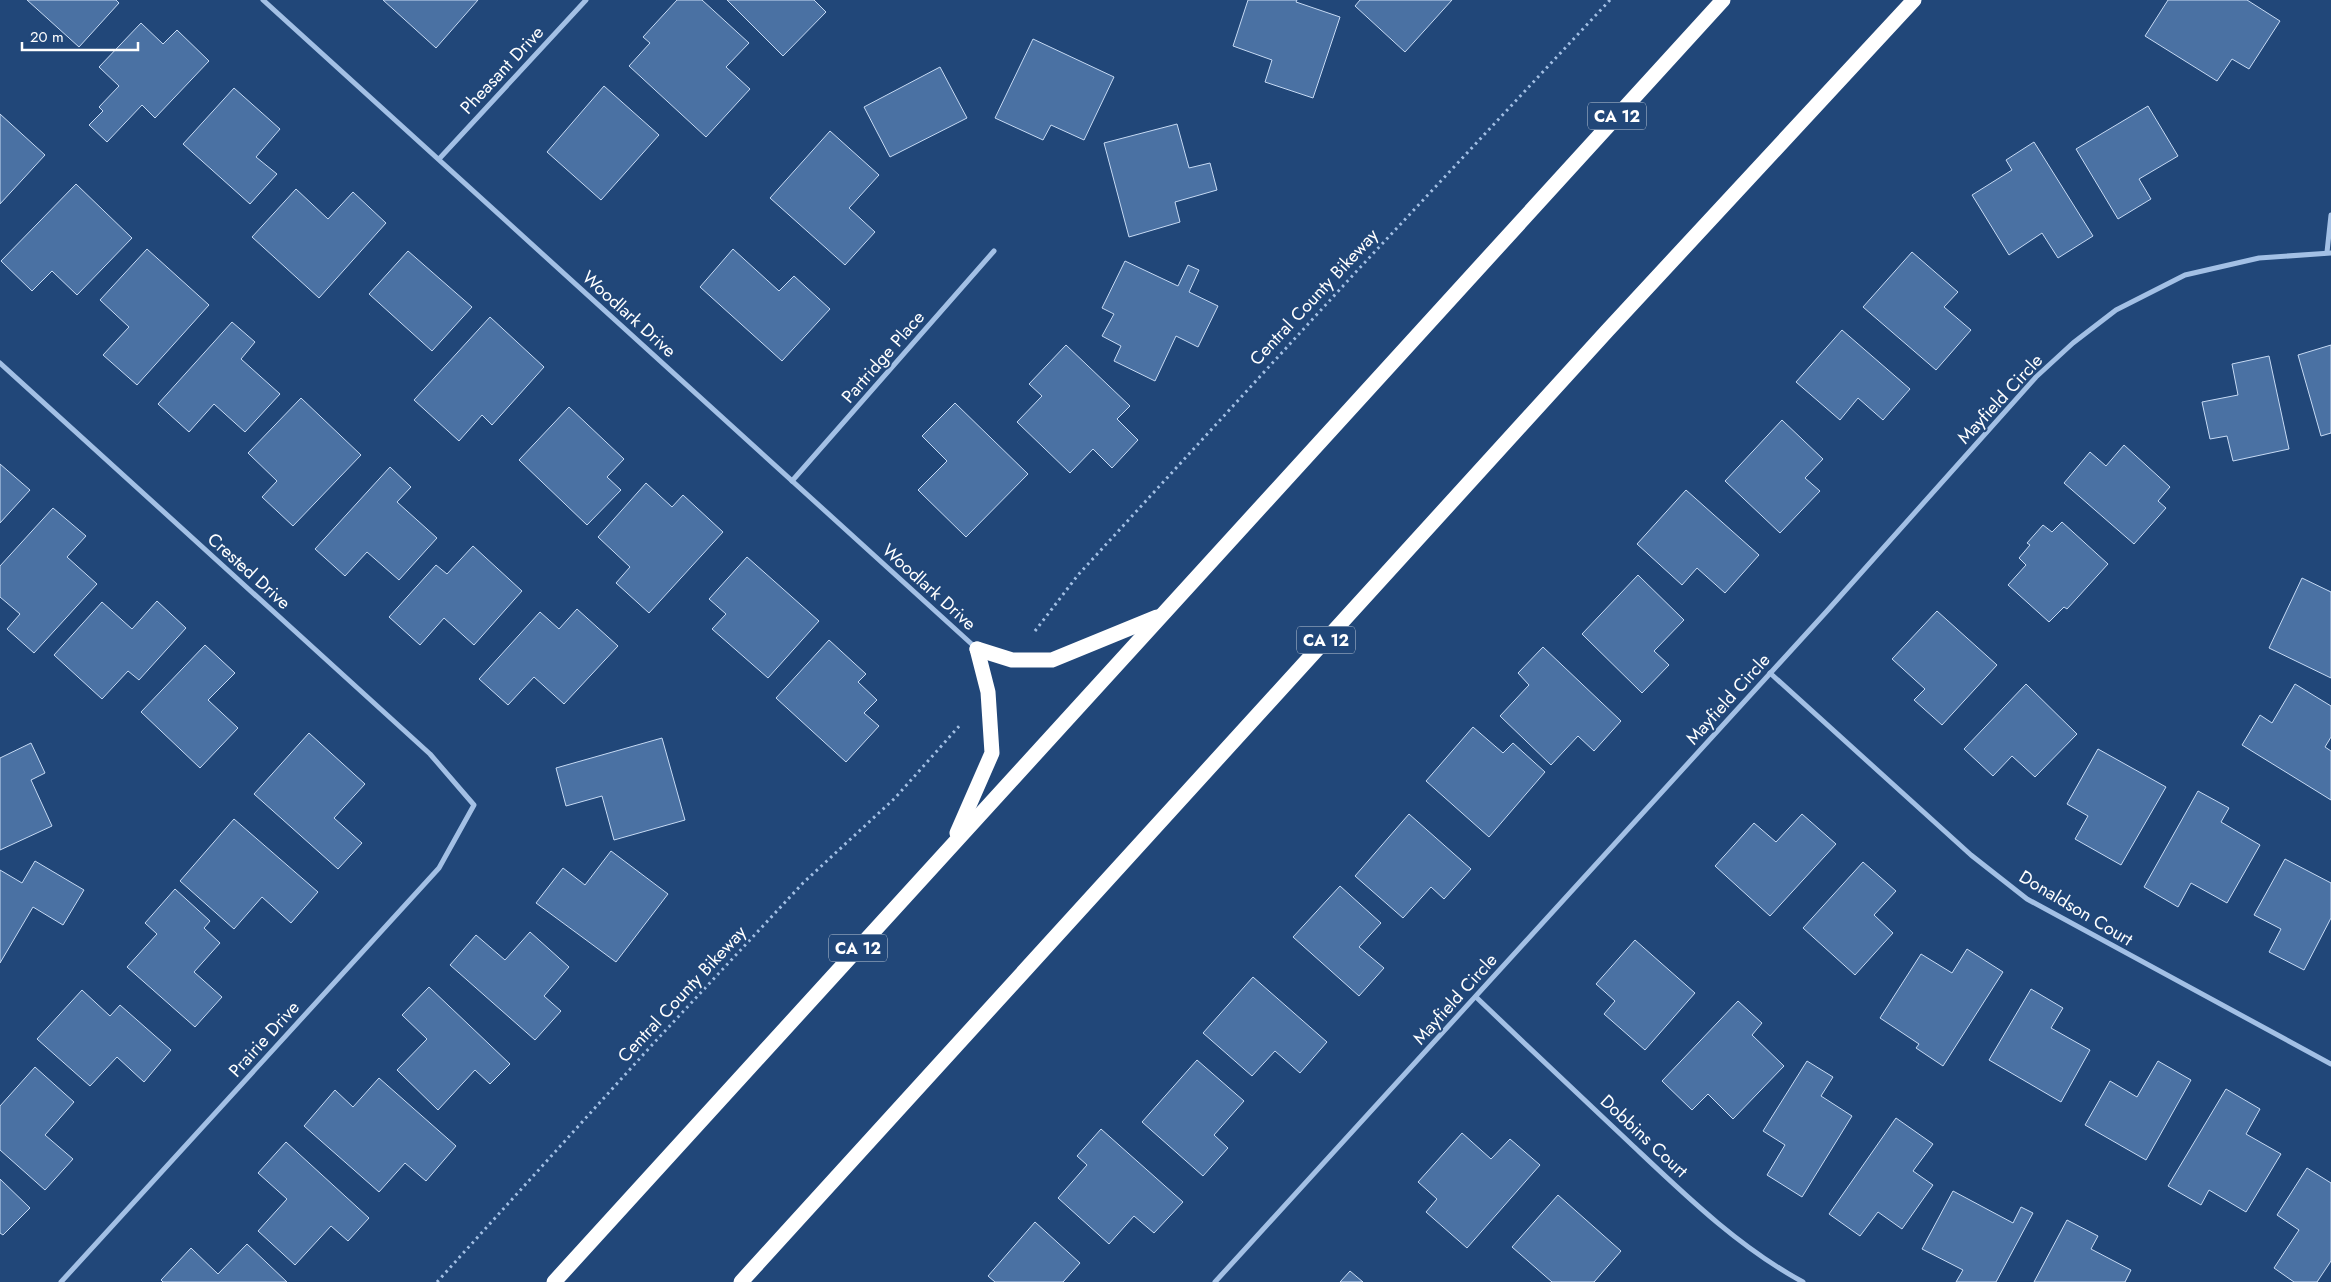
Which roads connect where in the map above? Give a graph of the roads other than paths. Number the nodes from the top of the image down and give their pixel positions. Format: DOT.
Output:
graph roads {
  1 [pos="263,0"];
  2 [pos="586,0"];
  3 [pos="1723,0"];
  4 [pos="1914,0"];
  5 [pos="439,159"];
  6 [pos="2331,215"];
  7 [pos="994,251"];
  8 [pos="2329,253"];
  9 [pos="0,364"];
  10 [pos="792,481"];
  11 [pos="1162,615"];
  12 [pos="977,649"];
  13 [pos="1770,674"];
  14 [pos="474,805"];
  15 [pos="951,846"];
  16 [pos="1476,997"];
  17 [pos="2331,1064"];
  18 [pos="61,1282"];
  19 [pos="554,1282"];
  20 [pos="740,1282"];
  21 [pos="1215,1282"];
  22 [pos="1803,1282"];
  1 -- 5 [label="street, Woodlark Drive"];
  2 -- 5 [label="street, Pheasant Drive"];
  3 -- 11 [label="highway, CA 12"];
  4 -- 20 [label="highway, CA 12"];
  5 -- 10 [label="street, Woodlark Drive"];
  6 -- 8 [label="street"];
  7 -- 10 [label="street, Partridge Place"];
  8 -- 13 [label="street, Mayfield Circle"];
  9 -- 14 [label="street, Crested Drive"];
  10 -- 12 [label="street, Woodlark Drive"];
  11 -- 12 [label="highway"];
  11 -- 15 [label="highway, CA 12"];
  12 -- 15 [label="highway"];
  13 -- 16 [label="street, Mayfield Circle"];
  13 -- 17 [label="street, Donaldson Court"];
  14 -- 18 [label="street, Prairie Drive"];
  15 -- 19 [label="highway, CA 12"];
  16 -- 21 [label="street, Mayfield Circle"];
  16 -- 22 [label="street, Dobbins Court"];
}
